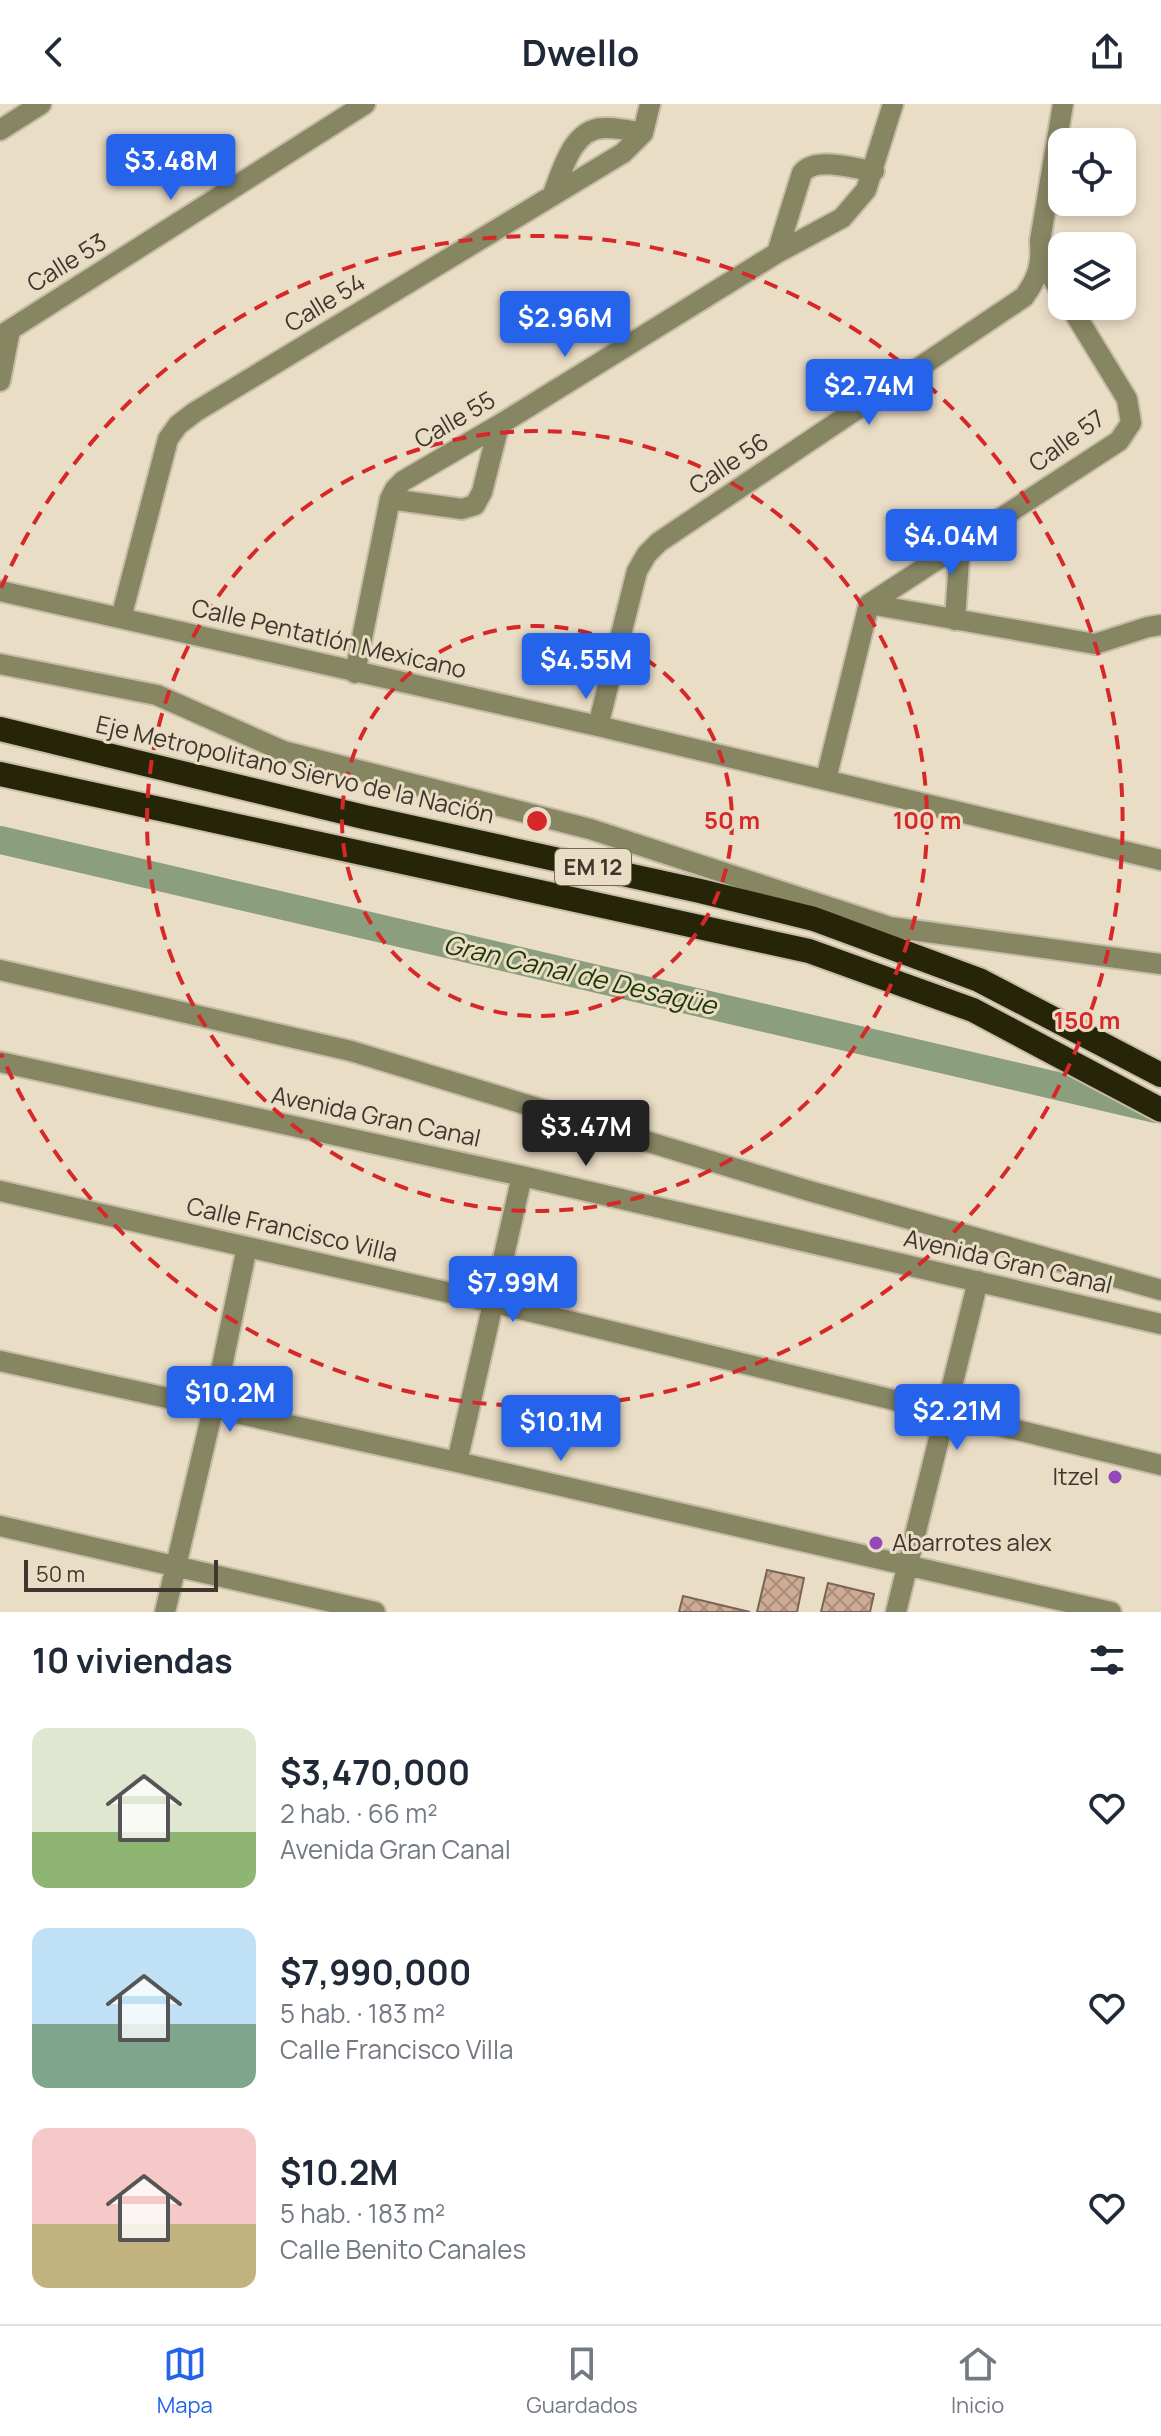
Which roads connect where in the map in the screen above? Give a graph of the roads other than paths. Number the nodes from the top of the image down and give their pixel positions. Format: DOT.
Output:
graph roads {
  1 [pos="41,104"];
  2 [pos="365,104"];
  3 [pos="650,104"];
  4 [pos="893,104"];
  5 [pos="1063,104"];
  6 [pos="0,130"];
  7 [pos="643,133"];
  8 [pos="874,171"];
  9 [pos="552,196"];
  10 [pos="777,253"];
  11 [pos="1042,261"];
  12 [pos="1048,271"];
  13 [pos="1079,320"];
  14 [pos="5,333"];
  15 [pos="0,381"];
  16 [pos="499,425"];
  17 [pos="390,499"];
  18 [pos="960,545"];
  19 [pos="0,591"];
  20 [pos="869,604"];
  21 [pos="121,618"];
  22 [pos="955,620"];
  23 [pos="1161,625"];
  24 [pos="0,664"];
  25 [pos="355,673"];
  26 [pos="598,726"];
  27 [pos="0,729"];
  28 [pos="0,774"];
  29 [pos="826,779"];
  30 [pos="1161,860"];
  31 [pos="1161,964"];
  32 [pos="0,970"];
  33 [pos="0,1063"];
  34 [pos="1161,1075"];
  35 [pos="1161,1110"];
  36 [pos="522,1176"];
  37 [pos="0,1191"];
  38 [pos="247,1247"];
  39 [pos="978,1281"];
  40 [pos="1161,1290"];
  41 [pos="495,1303"];
  42 [pos="1161,1324"];
  43 [pos="0,1361"];
  44 [pos="213,1409"];
  45 [pos="945,1411"];
  46 [pos="457,1462"];
  47 [pos="1161,1465"];
  48 [pos="0,1526"];
  49 [pos="906,1566"];
  50 [pos="174,1567"];
  51 [pos="165,1612"];
  52 [pos="375,1612"];
  53 [pos="896,1612"];
  54 [pos="1111,1612"];
  1 -- 6 [label="street"];
  2 -- 14 [label="street, Calle 53"];
  3 -- 7 [label="street"];
  4 -- 8 [label="street, Calle 55"];
  5 -- 11 [label="street, Calle 56"];
  7 -- 9 [label="street, Calle 54"];
  7 -- 9 [label="street"];
  8 -- 10 [label="street, Calle 55"];
  8 -- 10 [label="street"];
  9 -- 21 [label="street, Calle 54"];
  10 -- 16 [label="street, Calle 55"];
  11 -- 12 [label="street"];
  11 -- 26 [label="street, Calle 56"];
  13 -- 18 [label="street, Calle 57"];
  14 -- 15 [label="street"];
  16 -- 17 [label="street, Calle 55"];
  16 -- 17 [label="street"];
  17 -- 25 [label="street"];
  18 -- 20 [label="street, Calle 57"];
  18 -- 22 [label="street"];
  19 -- 21 [label="street, Calle Pentatlón Mexicano"];
  20 -- 22 [label="street"];
  20 -- 29 [label="street"];
  21 -- 25 [label="street, Calle Pentatlón Mexicano"];
  22 -- 23 [label="street"];
  24 -- 31 [label="street"];
  25 -- 26 [label="street, Calle Pentatlón Mexicano"];
  26 -- 29 [label="street, Calle Pentatlón Mexicano"];
  27 -- 34 [label="highway, Eje Metropolitano Siervo de la Nación / EM 12"];
  28 -- 35 [label="highway, EM 12"];
  29 -- 30 [label="street, Calle Pentatlón Mexicano"];
  32 -- 40 [label="street"];
  33 -- 36 [label="street, Avenida Gran Canal"];
  36 -- 39 [label="street, Avenida Gran Canal"];
  36 -- 41 [label="street"];
  37 -- 38 [label="street, Calle Francisco Villa"];
  38 -- 41 [label="street, Calle Francisco Villa"];
  38 -- 44 [label="street"];
  39 -- 42 [label="street, Avenida Gran Canal"];
  39 -- 45 [label="street"];
  41 -- 45 [label="street, Calle Francisco Villa"];
  41 -- 46 [label="street"];
  43 -- 44 [label="street"];
  44 -- 46 [label="street"];
  44 -- 50 [label="street"];
  45 -- 47 [label="street, Calle Francisco Villa"];
  45 -- 49 [label="street"];
  46 -- 49 [label="street"];
  48 -- 50 [label="street"];
  49 -- 53 [label="street"];
  49 -- 54 [label="street"];
  50 -- 51 [label="street"];
  50 -- 52 [label="street"];
}
